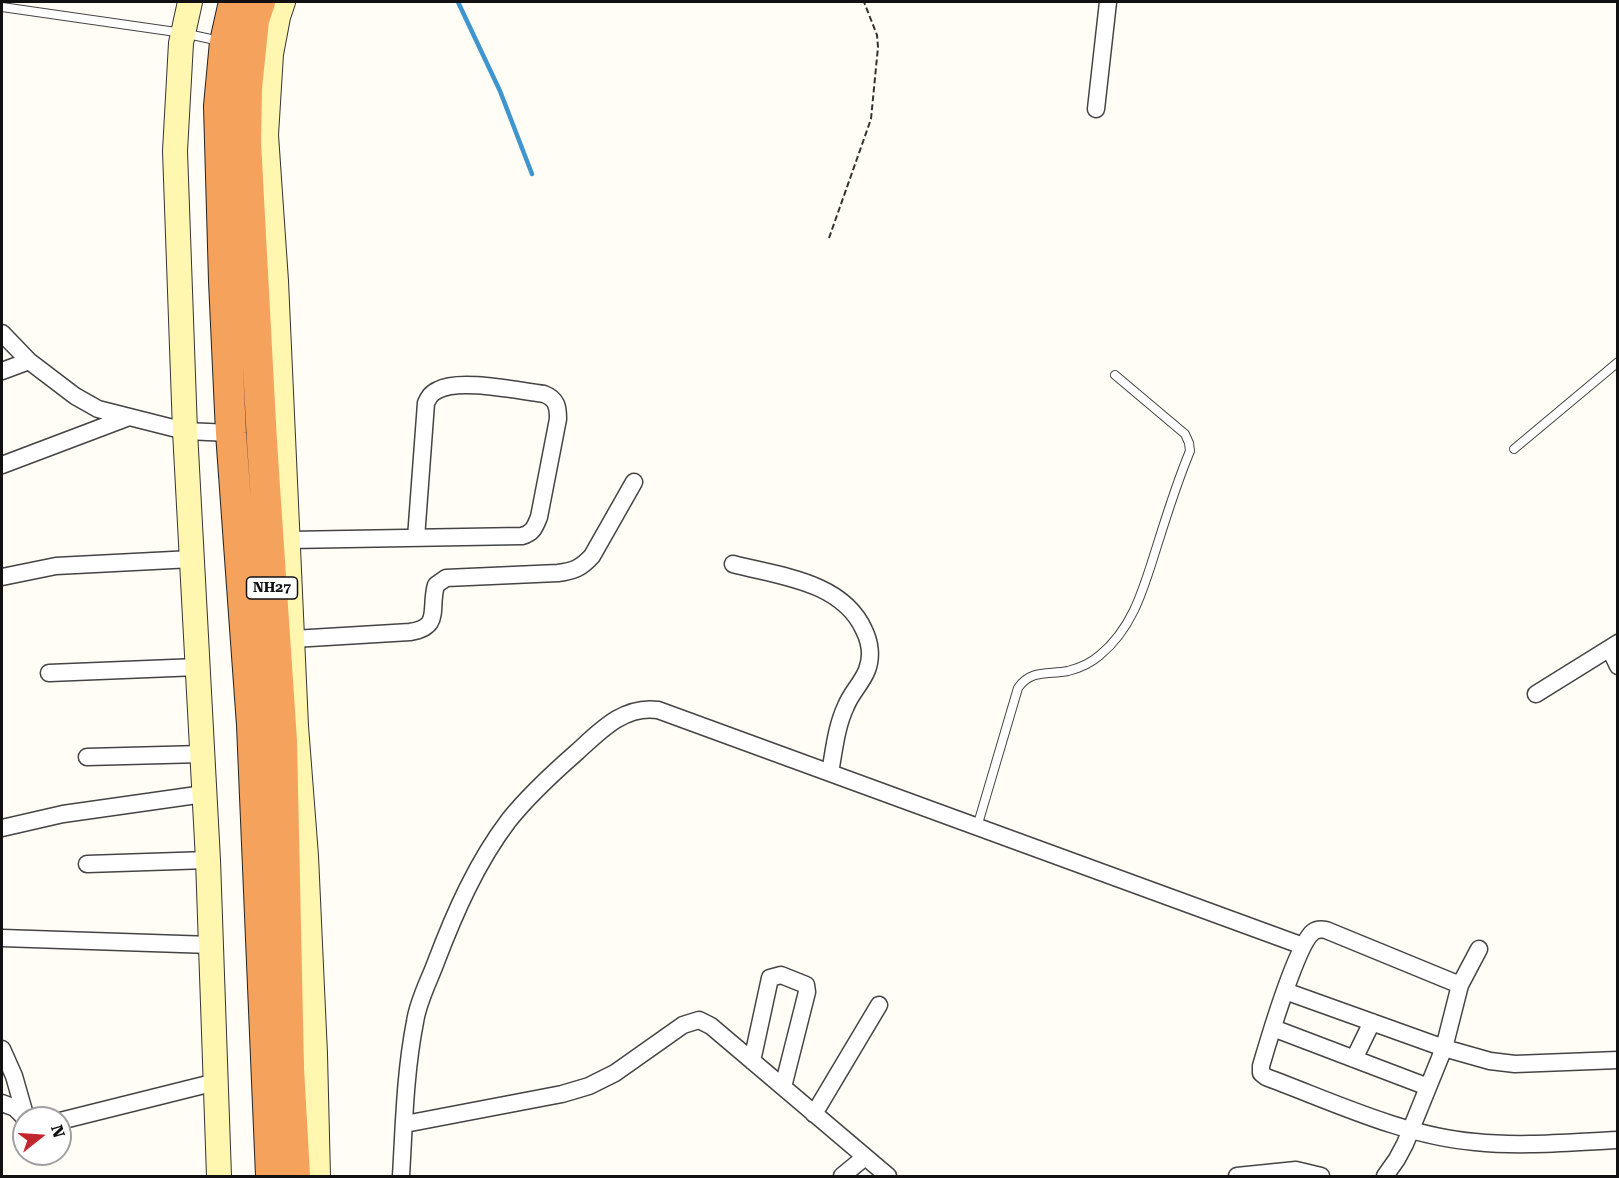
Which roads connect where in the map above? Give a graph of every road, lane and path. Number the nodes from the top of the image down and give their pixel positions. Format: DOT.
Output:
graph roads {
  1 [pos="189,2"];
  2 [pos="234,2"];
  3 [pos="260,2"];
  4 [pos="284,2"];
  5 [pos="864,2"];
  6 [pos="1108,2"];
  7 [pos="2,7"];
  8 [pos="183,33"];
  9 [pos="225,42"];
  10 [pos="1096,109"];
  11 [pos="244,142"];
  12 [pos="829,238"];
  13 [pos="2,333"];
  14 [pos="29,361"];
  15 [pos="1617,362"];
  16 [pos="2,371"];
  17 [pos="1115,375"];
  18 [pos="129,417"];
  19 [pos="185,431"];
  20 [pos="231,433"];
  21 [pos="1514,450"];
  22 [pos="2,465"];
  23 [pos="634,482"];
  24 [pos="416,538"];
  25 [pos="289,540"];
  26 [pos="192,559"];
  27 [pos="733,564"];
  28 [pos="2,577"];
  29 [pos="293,639"];
  30 [pos="1614,646"];
  31 [pos="1617,666"];
  32 [pos="198,667"];
  33 [pos="49,673"];
  34 [pos="1536,694"];
  35 [pos="202,754"];
  36 [pos="87,757"];
  37 [pos="830,773"];
  38 [pos="204,794"];
  39 [pos="977,827"];
  40 [pos="2,828"];
  41 [pos="208,860"];
  42 [pos="87,864"];
  43 [pos="2,938"];
  44 [pos="211,945"];
  45 [pos="1303,946"];
  46 [pos="1479,949"];
  47 [pos="1460,985"];
  48 [pos="1285,991"];
  49 [pos="879,1005"];
  50 [pos="1372,1022"];
  51 [pos="1273,1028"];
  52 [pos="1444,1048"];
  53 [pos="2,1049"];
  54 [pos="1354,1059"];
  55 [pos="1617,1060"];
  56 [pos="752,1061"];
  57 [pos="216,1082"];
  58 [pos="783,1087"];
  59 [pos="1428,1088"];
  60 [pos="22,1106"];
  61 [pos="814,1114"];
  62 [pos="72,1118"];
  63 [pos="405,1124"];
  64 [pos="1410,1130"];
  65 [pos="1617,1140"];
  66 [pos="865,1157"];
  67 [pos="219,1176"];
  68 [pos="271,1176"];
  69 [pos="295,1176"];
  70 [pos="318,1176"];
  71 [pos="401,1176"];
  72 [pos="842,1176"];
  73 [pos="888,1176"];
  74 [pos="1237,1176"];
  75 [pos="1321,1176"];
  76 [pos="1385,1176"];
  1 -- 8 [label="street"];
  2 -- 9 [label="highway, NH27"];
  3 -- 11 [label="highway, NH27"];
  4 -- 11 [label="street"];
  5 -- 12 [label="path"];
  6 -- 10 [label="street"];
  7 -- 8 [label="lane"];
  8 -- 9 [label="lane"];
  8 -- 19 [label="street"];
  9 -- 11 [label="highway, NH27"];
  11 -- 20 [label="highway, NH27"];
  11 -- 25 [label="street"];
  11 -- 69 [label="highway, NH27"];
  13 -- 14 [label="street"];
  14 -- 16 [label="street"];
  14 -- 18 [label="street"];
  15 -- 21 [label="lane"];
  17 -- 39 [label="lane"];
  18 -- 19 [label="street"];
  18 -- 22 [label="street"];
  19 -- 20 [label="street"];
  19 -- 26 [label="street"];
  20 -- 68 [label="highway, NH27"];
  23 -- 29 [label="street"];
  24 -- 24 [label="street"];
  24 -- 25 [label="street"];
  25 -- 29 [label="street"];
  26 -- 28 [label="street"];
  26 -- 32 [label="street"];
  27 -- 37 [label="street"];
  29 -- 70 [label="street"];
  30 -- 31 [label="street"];
  30 -- 34 [label="street"];
  32 -- 33 [label="street"];
  32 -- 35 [label="street"];
  35 -- 36 [label="street"];
  35 -- 38 [label="street"];
  37 -- 39 [label="street"];
  37 -- 63 [label="street"];
  38 -- 40 [label="street"];
  38 -- 41 [label="street"];
  39 -- 45 [label="street"];
  41 -- 42 [label="street"];
  41 -- 44 [label="street"];
  43 -- 44 [label="street"];
  44 -- 57 [label="street"];
  45 -- 47 [label="street"];
  45 -- 48 [label="street"];
  46 -- 47 [label="street"];
  47 -- 52 [label="street"];
  48 -- 50 [label="street"];
  48 -- 51 [label="street"];
  49 -- 61 [label="street"];
  50 -- 52 [label="street"];
  50 -- 54 [label="street"];
  51 -- 54 [label="street"];
  51 -- 64 [label="street"];
  52 -- 55 [label="street"];
  52 -- 59 [label="street"];
  53 -- 60 [label="street"];
  54 -- 59 [label="street"];
  56 -- 58 [label="street"];
  56 -- 58 [label="street"];
  56 -- 63 [label="street"];
  57 -- 62 [label="street"];
  57 -- 67 [label="street"];
  58 -- 61 [label="street"];
  59 -- 64 [label="street"];
  61 -- 66 [label="street"];
  63 -- 71 [label="street"];
  64 -- 65 [label="street"];
  64 -- 76 [label="street"];
  66 -- 72 [label="street"];
  66 -- 73 [label="street"];
  74 -- 75 [label="street"];
}
